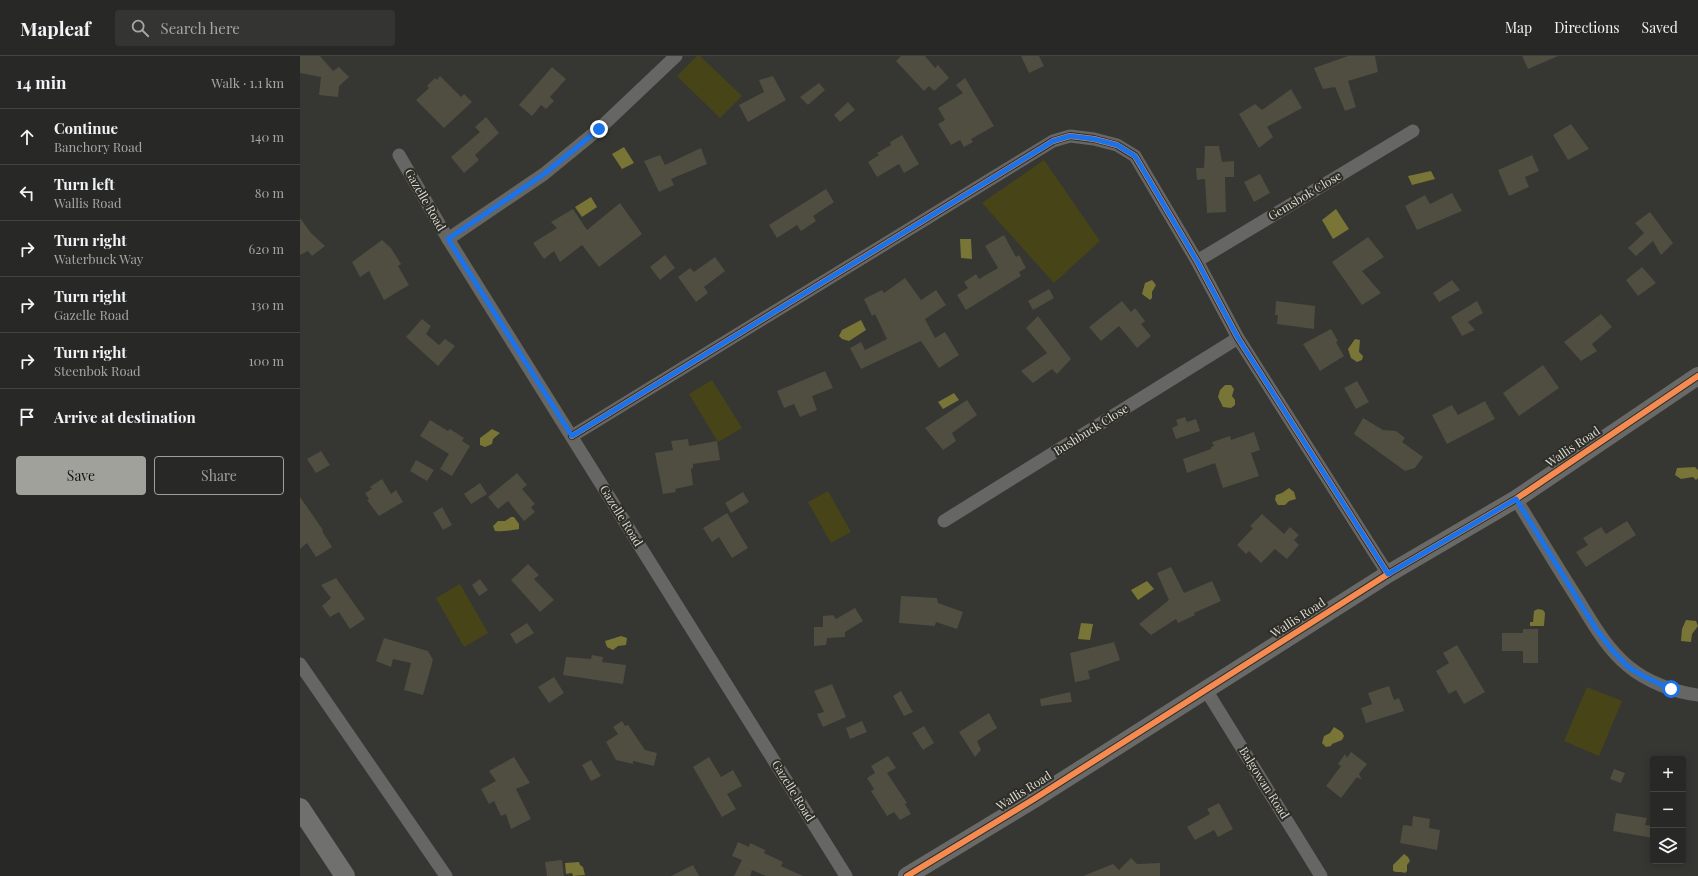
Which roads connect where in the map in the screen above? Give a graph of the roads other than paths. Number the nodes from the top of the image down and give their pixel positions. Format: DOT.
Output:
graph roads {
  1 [pos="676,56"];
  2 [pos="1413,131"];
  3 [pos="399,155"];
  4 [pos="448,239"];
  5 [pos="1197,261"];
  6 [pos="1238,338"];
  7 [pos="1698,376"];
  8 [pos="572,436"];
  9 [pos="1516,499"];
  10 [pos="944,521"];
  11 [pos="1388,574"];
  12 [pos="300,664"];
  13 [pos="1206,690"];
  14 [pos="1698,695"];
  15 [pos="300,808"];
  16 [pos="345,876"];
  17 [pos="446,876"];
  18 [pos="846,876"];
  19 [pos="908,876"];
  20 [pos="1321,876"];
  1 -- 4 [label="street"];
  2 -- 5 [label="street, Gemsbok Close"];
  3 -- 4 [label="street, Gazelle Road"];
  4 -- 8 [label="street, Gazelle Road"];
  5 -- 6 [label="street"];
  5 -- 8 [label="street"];
  6 -- 10 [label="street, Bushbuck Close"];
  6 -- 11 [label="street"];
  7 -- 9 [label="street, Wallis Road"];
  8 -- 18 [label="street, Gazelle Road"];
  9 -- 11 [label="street, Wallis Road"];
  9 -- 14 [label="street"];
  11 -- 13 [label="street, Wallis Road"];
  12 -- 17 [label="street"];
  13 -- 19 [label="street, Wallis Road"];
  13 -- 20 [label="street, Balgowan Road"];
  15 -- 16 [label="main road"];
}
